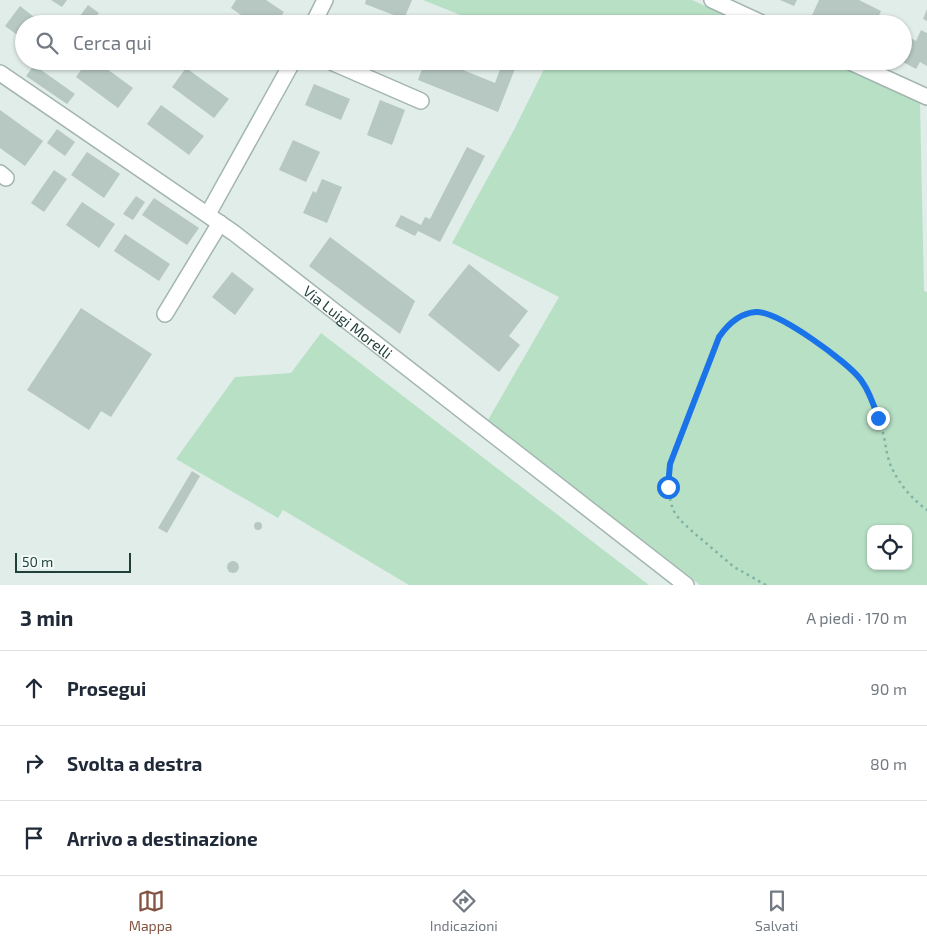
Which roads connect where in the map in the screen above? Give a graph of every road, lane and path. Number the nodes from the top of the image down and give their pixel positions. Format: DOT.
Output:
graph roads {
  1 [pos="325,0"];
  2 [pos="712,0"];
  3 [pos="318,15"];
  4 [pos="744,15"];
  5 [pos="288,70"];
  6 [pos="350,70"];
  7 [pos="868,70"];
  8 [pos="0,73"];
  9 [pos="927,97"];
  10 [pos="421,100"];
  11 [pos="214,218"];
  12 [pos="165,314"];
  13 [pos="927,510"];
  14 [pos="686,585"];
  15 [pos="766,585"];
  1 -- 3 [label="street"];
  2 -- 4 [label="street"];
  5 -- 11 [label="street"];
  6 -- 10 [label="street"];
  7 -- 9 [label="street"];
  8 -- 11 [label="street, Via Luigi Morelli"];
  11 -- 12 [label="street"];
  11 -- 14 [label="street, Via Luigi Morelli"];
  13 -- 15 [label="path"];
}
